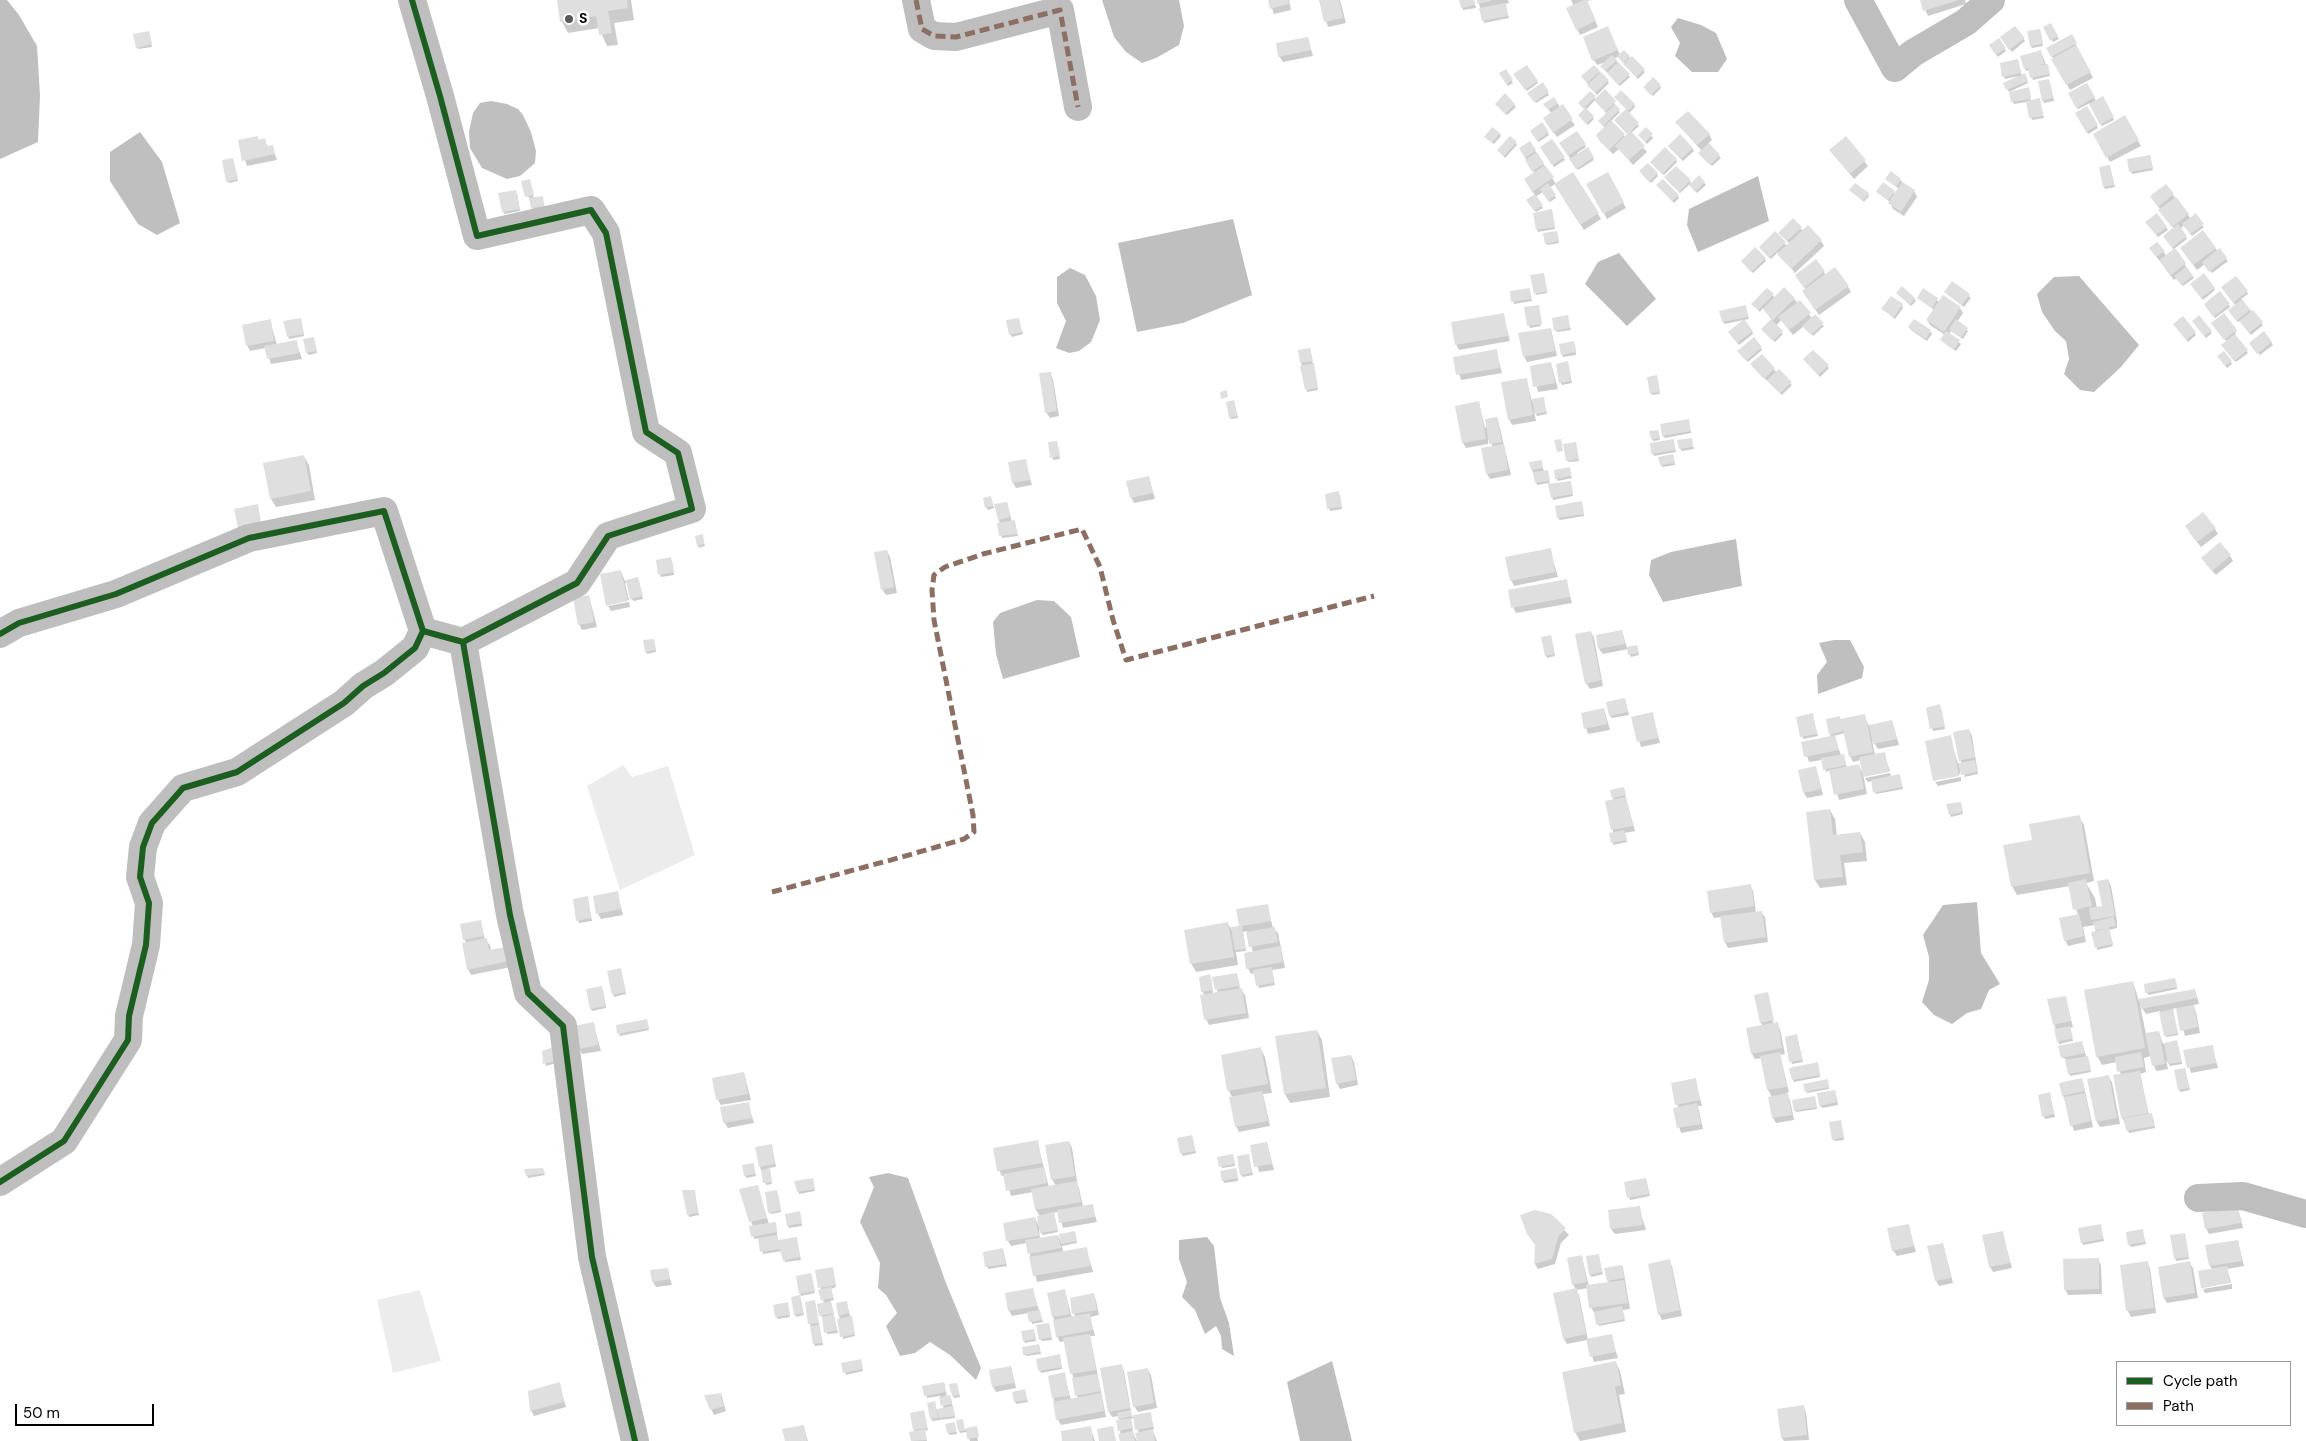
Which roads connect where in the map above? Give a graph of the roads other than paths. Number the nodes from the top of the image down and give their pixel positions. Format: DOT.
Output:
graph roads {
  1 [pos="412,0"];
  2 [pos="916,0"];
  3 [pos="1858,0"];
  4 [pos="1991,0"];
  5 [pos="1078,107"];
  6 [pos="424,631"];
  7 [pos="0,634"];
  8 [pos="463,642"];
  9 [pos="0,1182"];
  10 [pos="2198,1198"];
  11 [pos="2306,1214"];
  12 [pos="635,1441"];
  1 -- 8 [label="street"];
  2 -- 5 [label="street"];
  3 -- 4 [label="street"];
  6 -- 7 [label="street"];
  6 -- 8 [label="street"];
  6 -- 9 [label="street"];
  8 -- 12 [label="street"];
  10 -- 11 [label="street"];
}
